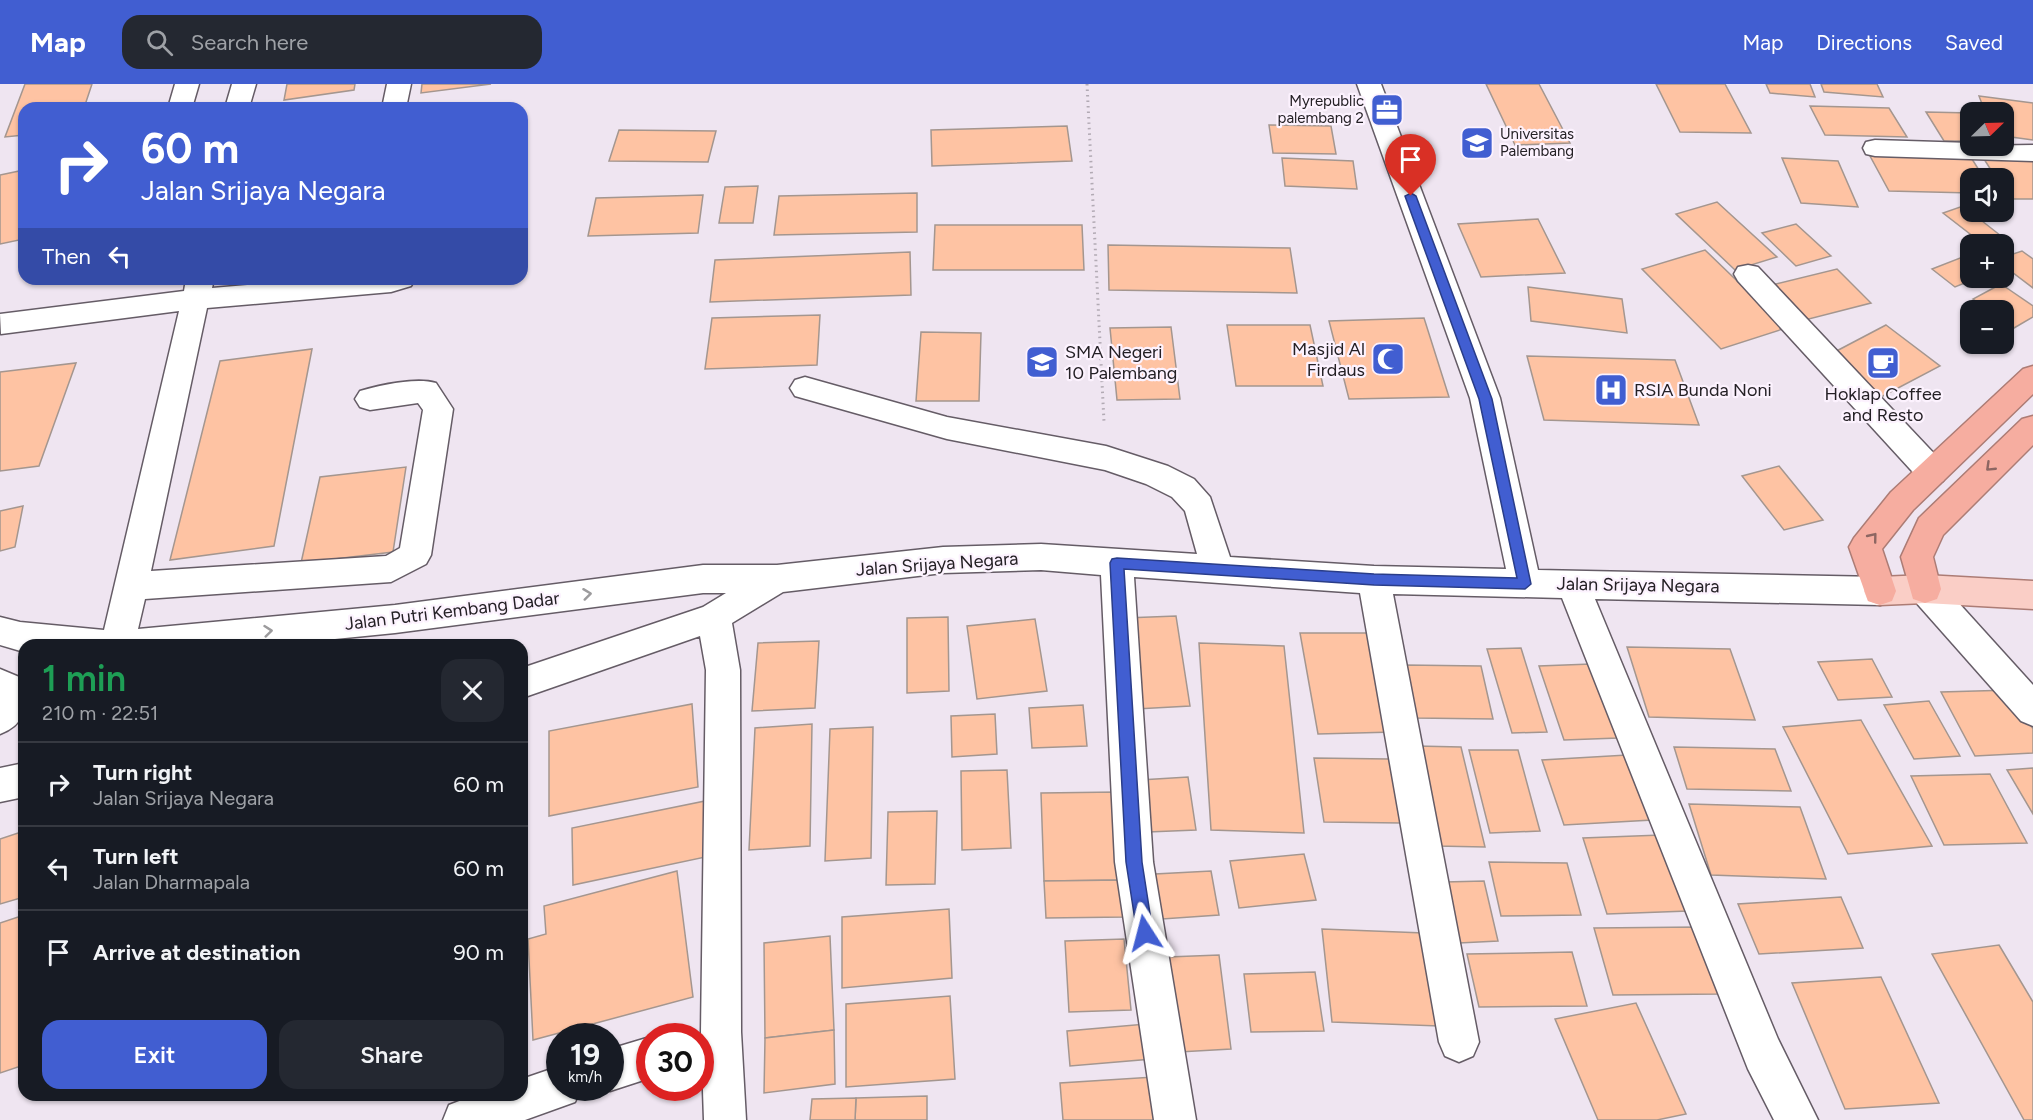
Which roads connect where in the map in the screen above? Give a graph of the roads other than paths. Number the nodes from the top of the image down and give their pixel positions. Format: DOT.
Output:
graph roads {
  1 [pos="187,84"];
  2 [pos="244,84"];
  3 [pos="399,84"];
  4 [pos="1369,84"];
  5 [pos="182,102"];
  6 [pos="239,102"];
  7 [pos="395,102"];
  8 [pos="1875,148"];
  9 [pos="2033,153"];
  10 [pos="1748,274"];
  11 [pos="310,285"];
  12 [pos="256,287"];
  13 [pos="198,289"];
  14 [pos="1,324"];
  15 [pos="2033,377"];
  16 [pos="805,387"];
  17 [pos="370,399"];
  18 [pos="2033,427"];
  19 [pos="1932,472"];
  20 [pos="1117,563"];
  21 [pos="1218,570"];
  22 [pos="777,579"];
  23 [pos="1374,580"];
  24 [pos="1572,583"];
  25 [pos="1525,584"];
  26 [pos="131,586"];
  27 [pos="1925,589"];
  28 [pos="1880,591"];
  29 [pos="2033,595"];
  30 [pos="714,617"];
  31 [pos="0,631"];
  32 [pos="41,639"];
  33 [pos="118,639"];
  34 [pos="188,639"];
  35 [pos="528,681"];
  36 [pos="0,684"];
  37 [pos="2033,710"];
  38 [pos="0,718"];
  39 [pos="18,781"];
  40 [pos="0,785"];
  41 [pos="711,1023"];
  42 [pos="1459,1042"];
  43 [pos="714,1054"];
  44 [pos="546,1093"];
  45 [pos="528,1099"];
  46 [pos="521,1101"];
  47 [pos="464,1120"];
  48 [pos="725,1120"];
  49 [pos="1175,1120"];
  50 [pos="1797,1120"];
  1 -- 5 [label="street"];
  2 -- 6 [label="street"];
  3 -- 7 [label="street"];
  4 -- 25 [label="street"];
  8 -- 9 [label="street"];
  10 -- 19 [label="street"];
  11 -- 12 [label="street"];
  12 -- 13 [label="street"];
  13 -- 14 [label="street"];
  13 -- 26 [label="street"];
  15 -- 19 [label="highway"];
  16 -- 21 [label="street"];
  17 -- 26 [label="street"];
  18 -- 27 [label="highway, one-way"];
  28 -- 19 [label="highway, one-way"];
  20 -- 21 [label="street, Jalan Srijaya Negara"];
  20 -- 22 [label="street, Jalan Srijaya Negara"];
  20 -- 49 [label="street"];
  21 -- 23 [label="street, Jalan Srijaya Negara"];
  22 -- 30 [label="street, Jalan Srijaya Negara"];
  34 -- 22 [label="street, Jalan Putri Kembang Dadar, one-way"];
  23 -- 25 [label="street, Jalan Srijaya Negara"];
  23 -- 42 [label="street"];
  24 -- 25 [label="street, Jalan Srijaya Negara"];
  24 -- 28 [label="street, Jalan Srijaya Negara"];
  24 -- 50 [label="street"];
  26 -- 33 [label="street"];
  27 -- 28 [label="main road, Jalan Srijaya Negara"];
  27 -- 29 [label="main road, Jalan Srijaya Negara"];
  27 -- 37 [label="street"];
  30 -- 35 [label="street, Jalan Srijaya Negara"];
  30 -- 41 [label="street"];
  31 -- 32 [label="street"];
  36 -- 38 [label="street"];
  39 -- 40 [label="street"];
  43 -- 48 [label="street"];
  44 -- 45 [label="street"];
  46 -- 47 [label="street"];
}
